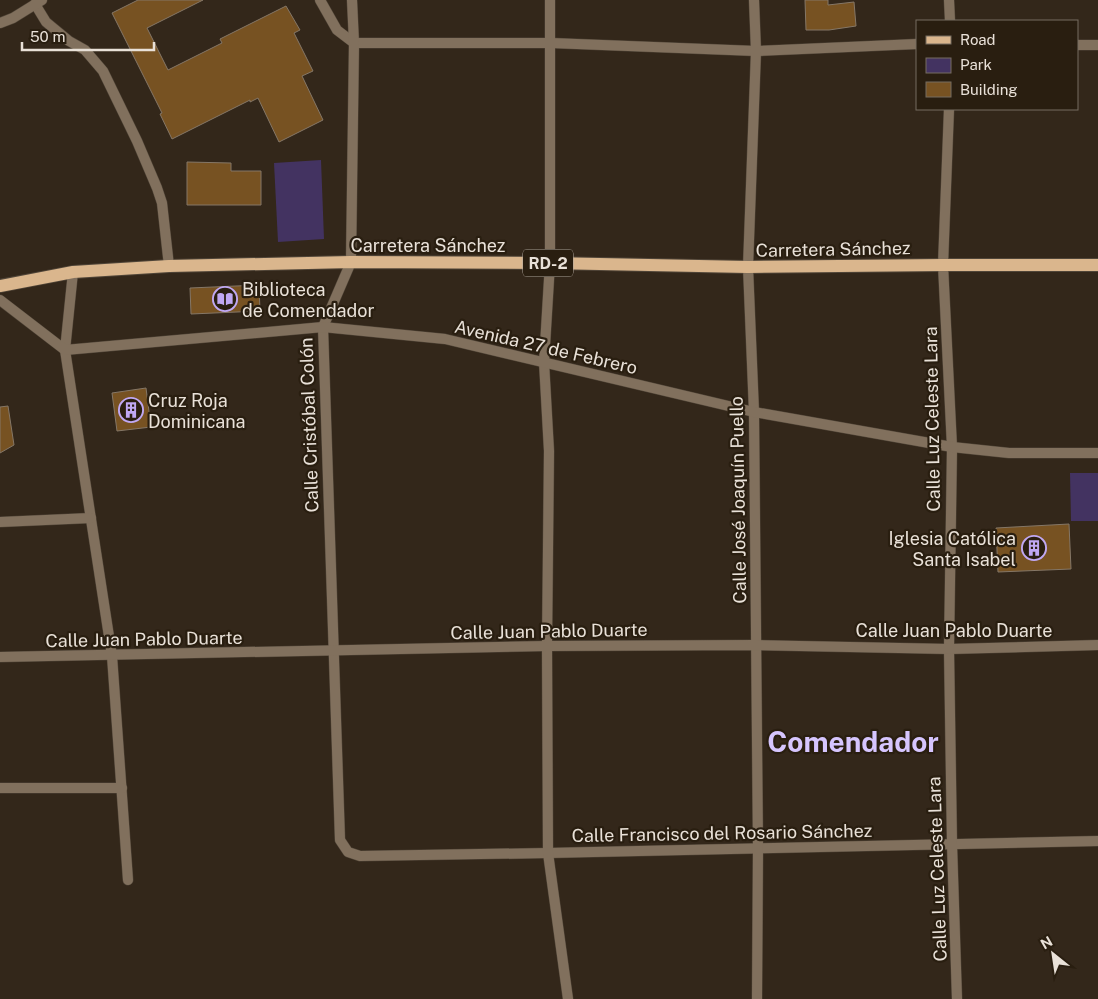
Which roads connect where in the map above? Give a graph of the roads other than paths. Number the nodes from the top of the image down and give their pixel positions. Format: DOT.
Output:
graph roads {
  1 [pos="320,0"];
  2 [pos="352,0"];
  3 [pos="550,0"];
  4 [pos="754,0"];
  5 [pos="949,0"];
  6 [pos="39,2"];
  7 [pos="950,20"];
  8 [pos="0,22"];
  9 [pos="354,43"];
  10 [pos="551,43"];
  11 [pos="916,44"];
  12 [pos="1078,45"];
  13 [pos="1098,45"];
  14 [pos="756,51"];
  15 [pos="949,110"];
  16 [pos="351,262"];
  17 [pos="550,263"];
  18 [pos="943,264"];
  19 [pos="1098,265"];
  20 [pos="169,266"];
  21 [pos="748,267"];
  22 [pos="73,272"];
  23 [pos="0,286"];
  24 [pos="0,300"];
  25 [pos="323,327"];
  26 [pos="65,350"];
  27 [pos="544,362"];
  28 [pos="754,412"];
  29 [pos="952,447"];
  30 [pos="1098,453"];
  31 [pos="91,518"];
  32 [pos="0,522"];
  33 [pos="756,645"];
  34 [pos="1098,645"];
  35 [pos="547,646"];
  36 [pos="949,649"];
  37 [pos="332,652"];
  38 [pos="112,656"];
  39 [pos="0,657"];
  40 [pos="0,788"];
  41 [pos="122,788"];
  42 [pos="1098,841"];
  43 [pos="952,844"];
  44 [pos="758,848"];
  45 [pos="348,852"];
  46 [pos="548,854"];
  47 [pos="128,880"];
  48 [pos="568,999"];
  49 [pos="756,999"];
  50 [pos="958,999"];
  1 -- 9 [label="street"];
  2 -- 9 [label="street, Calle Cristóbal Colón"];
  3 -- 10 [label="street"];
  4 -- 14 [label="street, Calle José Joaquín Puello"];
  5 -- 7 [label="street"];
  6 -- 8 [label="street"];
  6 -- 20 [label="street"];
  9 -- 10 [label="street"];
  9 -- 16 [label="street, Calle Cristóbal Colón"];
  10 -- 14 [label="street"];
  10 -- 17 [label="street"];
  11 -- 14 [label="street"];
  12 -- 13 [label="street"];
  14 -- 21 [label="street, Calle José Joaquín Puello"];
  15 -- 18 [label="street, Calle Luz Celeste Lara"];
  16 -- 17 [label="main road, Carretera Sánchez / RD-2"];
  16 -- 20 [label="main road, Carretera Sánchez / RD-2"];
  16 -- 25 [label="street, Calle Cristóbal Colón"];
  17 -- 21 [label="main road, Carretera Sánchez / RD-2"];
  17 -- 27 [label="street"];
  18 -- 19 [label="main road, Carretera Sánchez / RD-2"];
  18 -- 21 [label="main road, Carretera Sánchez / RD-2"];
  18 -- 29 [label="street, Calle Luz Celeste Lara"];
  20 -- 22 [label="main road, Carretera Sánchez / RD-2"];
  21 -- 28 [label="street, Calle José Joaquín Puello"];
  22 -- 23 [label="main road, Carretera Sánchez / RD-2"];
  22 -- 26 [label="street"];
  24 -- 26 [label="street"];
  25 -- 26 [label="street, Avenida 27 de Febrero"];
  25 -- 27 [label="street, Avenida 27 de Febrero"];
  25 -- 37 [label="street, Calle Cristóbal Colón"];
  26 -- 31 [label="street"];
  27 -- 28 [label="street, Avenida 27 de Febrero"];
  27 -- 35 [label="street"];
  28 -- 29 [label="street, Avenida 27 de Febrero"];
  28 -- 33 [label="street, Calle José Joaquín Puello"];
  29 -- 30 [label="street, Avenida 27 de Febrero"];
  29 -- 36 [label="street, Calle Luz Celeste Lara"];
  31 -- 32 [label="street"];
  31 -- 38 [label="street"];
  33 -- 35 [label="street, Calle Juan Pablo Duarte"];
  33 -- 36 [label="street, Calle Juan Pablo Duarte"];
  33 -- 44 [label="street, Calle José Joaquín Puello"];
  34 -- 36 [label="street, Calle Juan Pablo Duarte"];
  35 -- 37 [label="street, Calle Juan Pablo Duarte"];
  35 -- 46 [label="street"];
  36 -- 43 [label="street, Calle Luz Celeste Lara"];
  37 -- 38 [label="street, Calle Juan Pablo Duarte"];
  37 -- 45 [label="street, Calle Cristóbal Colón"];
  38 -- 39 [label="street, Calle Juan Pablo Duarte"];
  38 -- 41 [label="street"];
  40 -- 41 [label="street"];
  41 -- 47 [label="street"];
  42 -- 43 [label="street, Calle Francisco del Rosario Sánchez"];
  43 -- 44 [label="street, Calle Francisco del Rosario Sánchez"];
  43 -- 50 [label="street, Calle Luz Celeste Lara"];
  44 -- 46 [label="street, Calle Francisco del Rosario Sánchez"];
  44 -- 49 [label="street, Calle José Joaquín Puello"];
  45 -- 46 [label="street, Calle Francisco del Rosario Sánchez"];
  46 -- 48 [label="street"];
}
